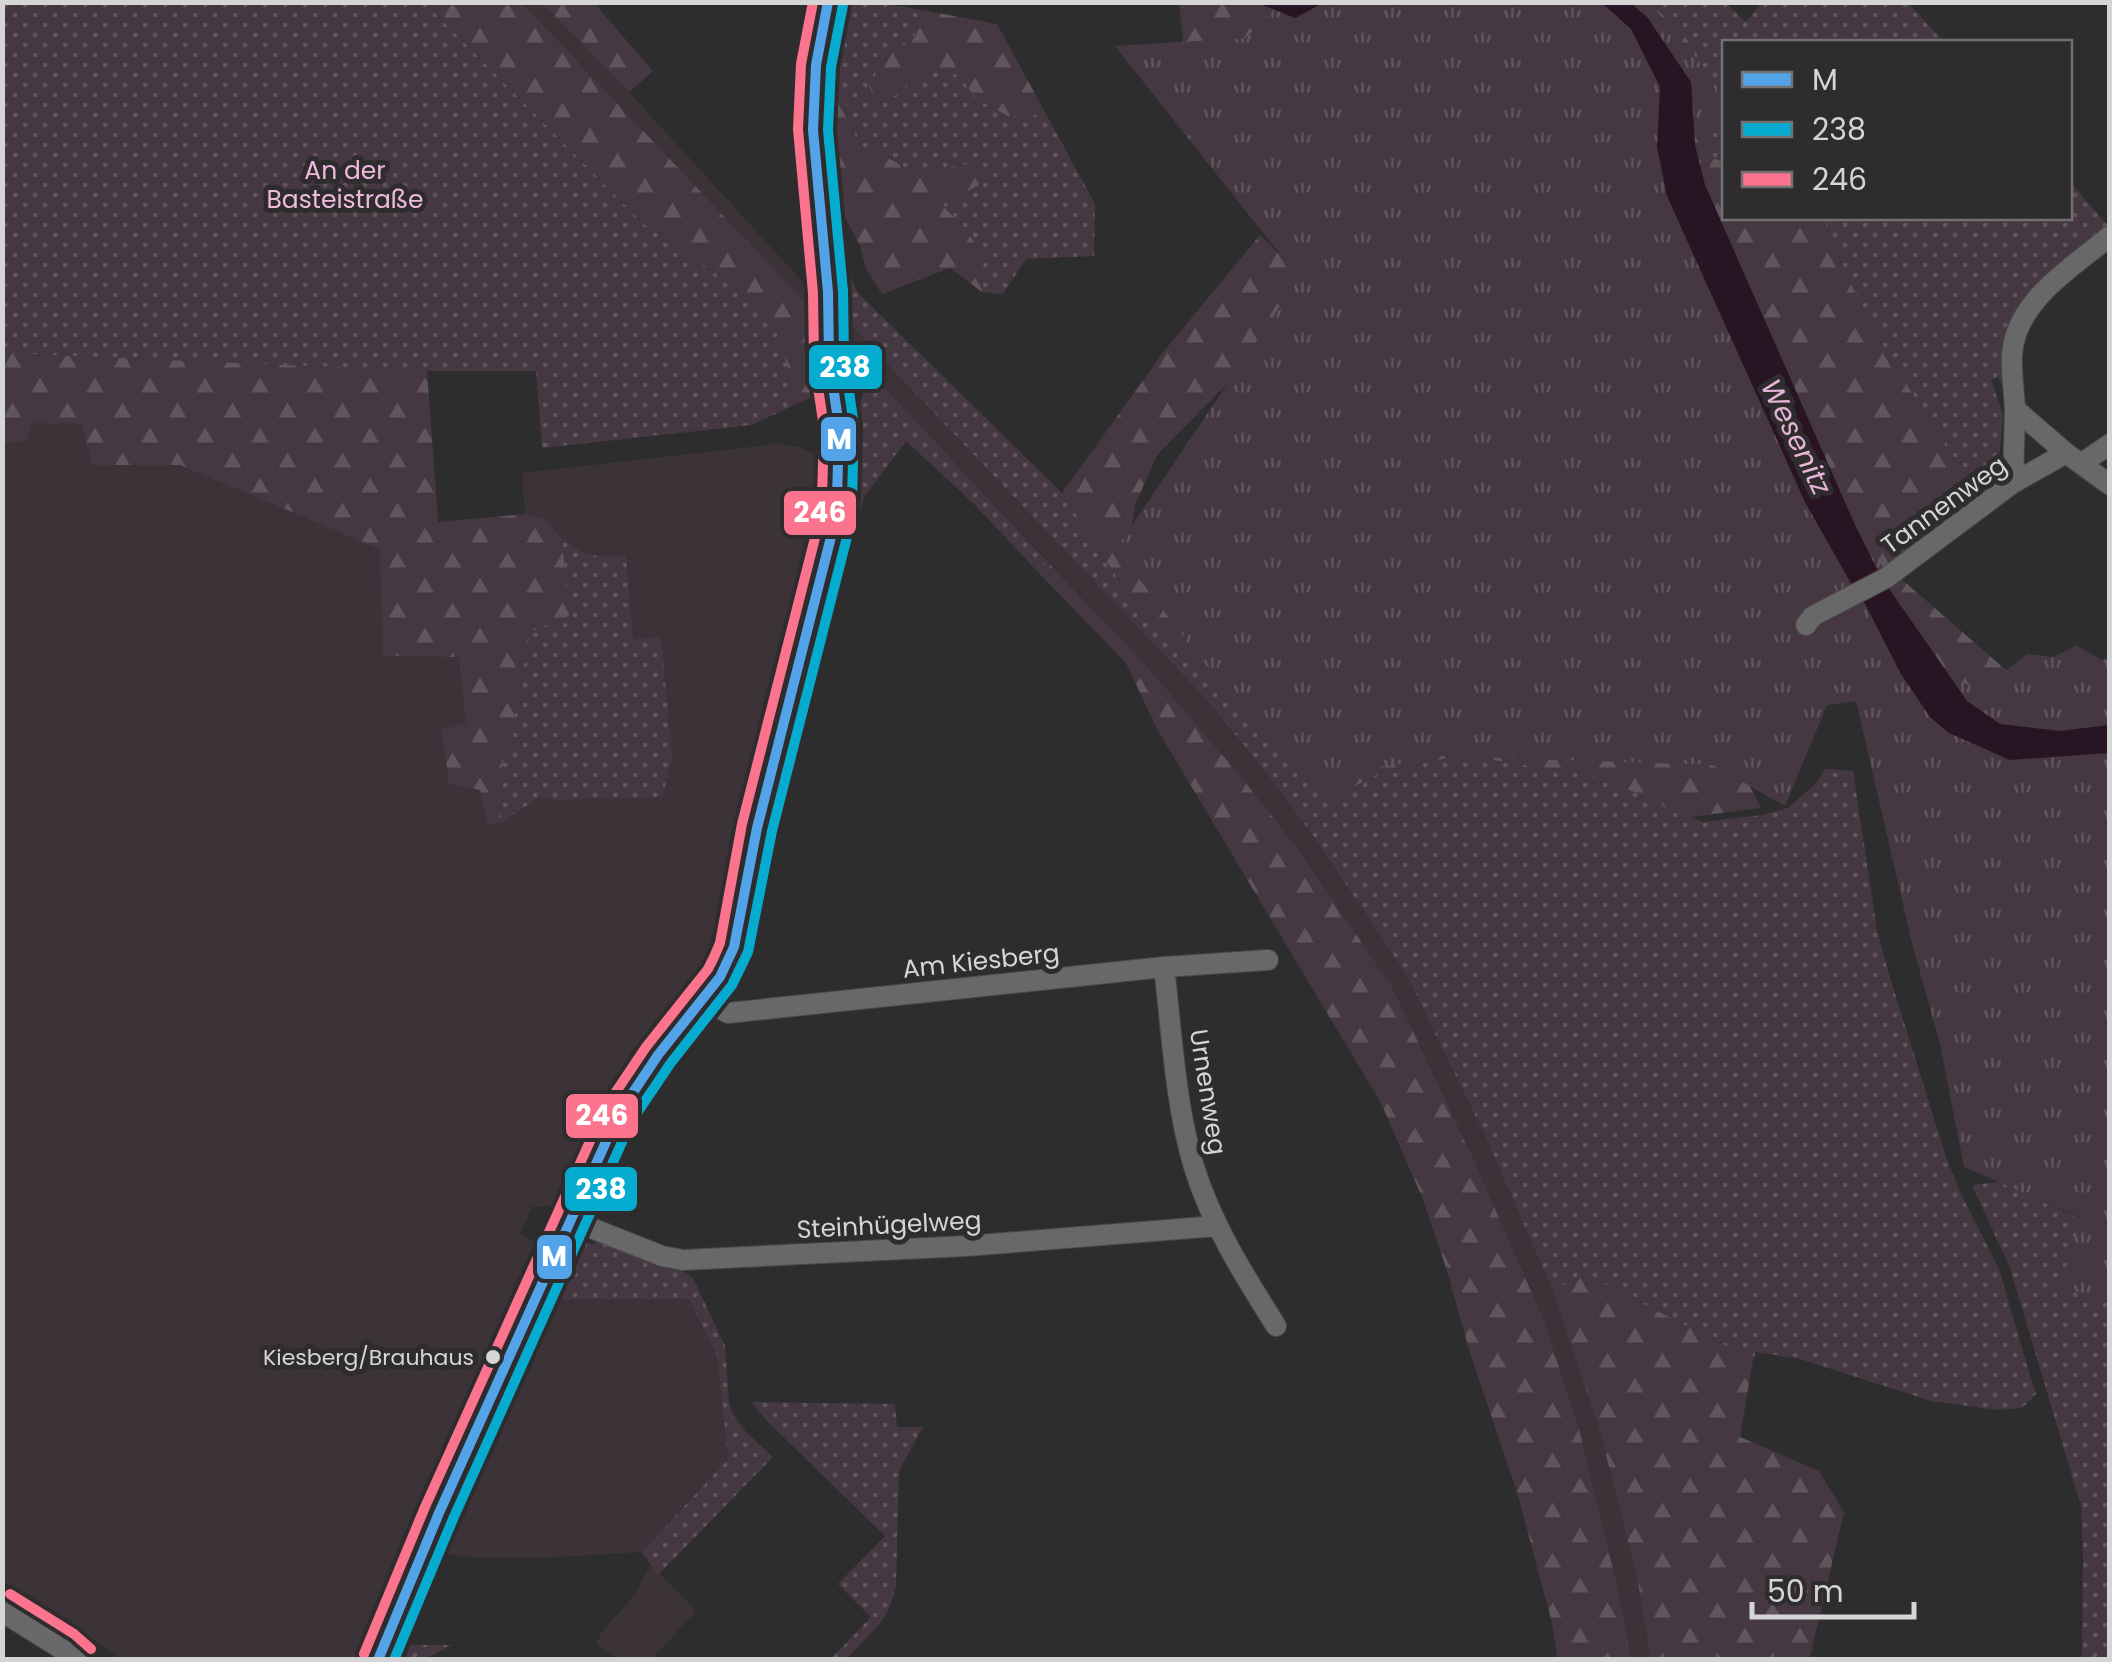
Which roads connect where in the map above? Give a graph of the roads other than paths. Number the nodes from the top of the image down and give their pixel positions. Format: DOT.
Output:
graph roads {
  1 [pos="828,2"];
  2 [pos="2110,236"];
  3 [pos="2014,409"];
  4 [pos="2110,444"];
  5 [pos="2074,458"];
  6 [pos="2013,484"];
  7 [pos="2110,485"];
  8 [pos="1806,625"];
  9 [pos="1268,960"];
  10 [pos="1164,967"];
  11 [pos="703,1000"];
  12 [pos="571,1220"];
  13 [pos="1217,1226"];
  14 [pos="1276,1326"];
  15 [pos="2,1607"];
  16 [pos="81,1660"];
  17 [pos="378,1660"];
  1 -- 11 [label="main road"];
  2 -- 3 [label="street"];
  3 -- 5 [label="street"];
  3 -- 6 [label="street"];
  4 -- 5 [label="street, Tannenweg"];
  5 -- 6 [label="street, Tannenweg"];
  5 -- 7 [label="street"];
  6 -- 8 [label="street, Tannenweg"];
  9 -- 10 [label="street, Am Kiesberg"];
  10 -- 11 [label="street, Am Kiesberg"];
  10 -- 13 [label="street, Urnenweg"];
  11 -- 12 [label="main road"];
  12 -- 13 [label="street, Steinhügelweg"];
  12 -- 17 [label="main road"];
  13 -- 14 [label="street, Urnenweg"];
  15 -- 16 [label="main road"];
}
